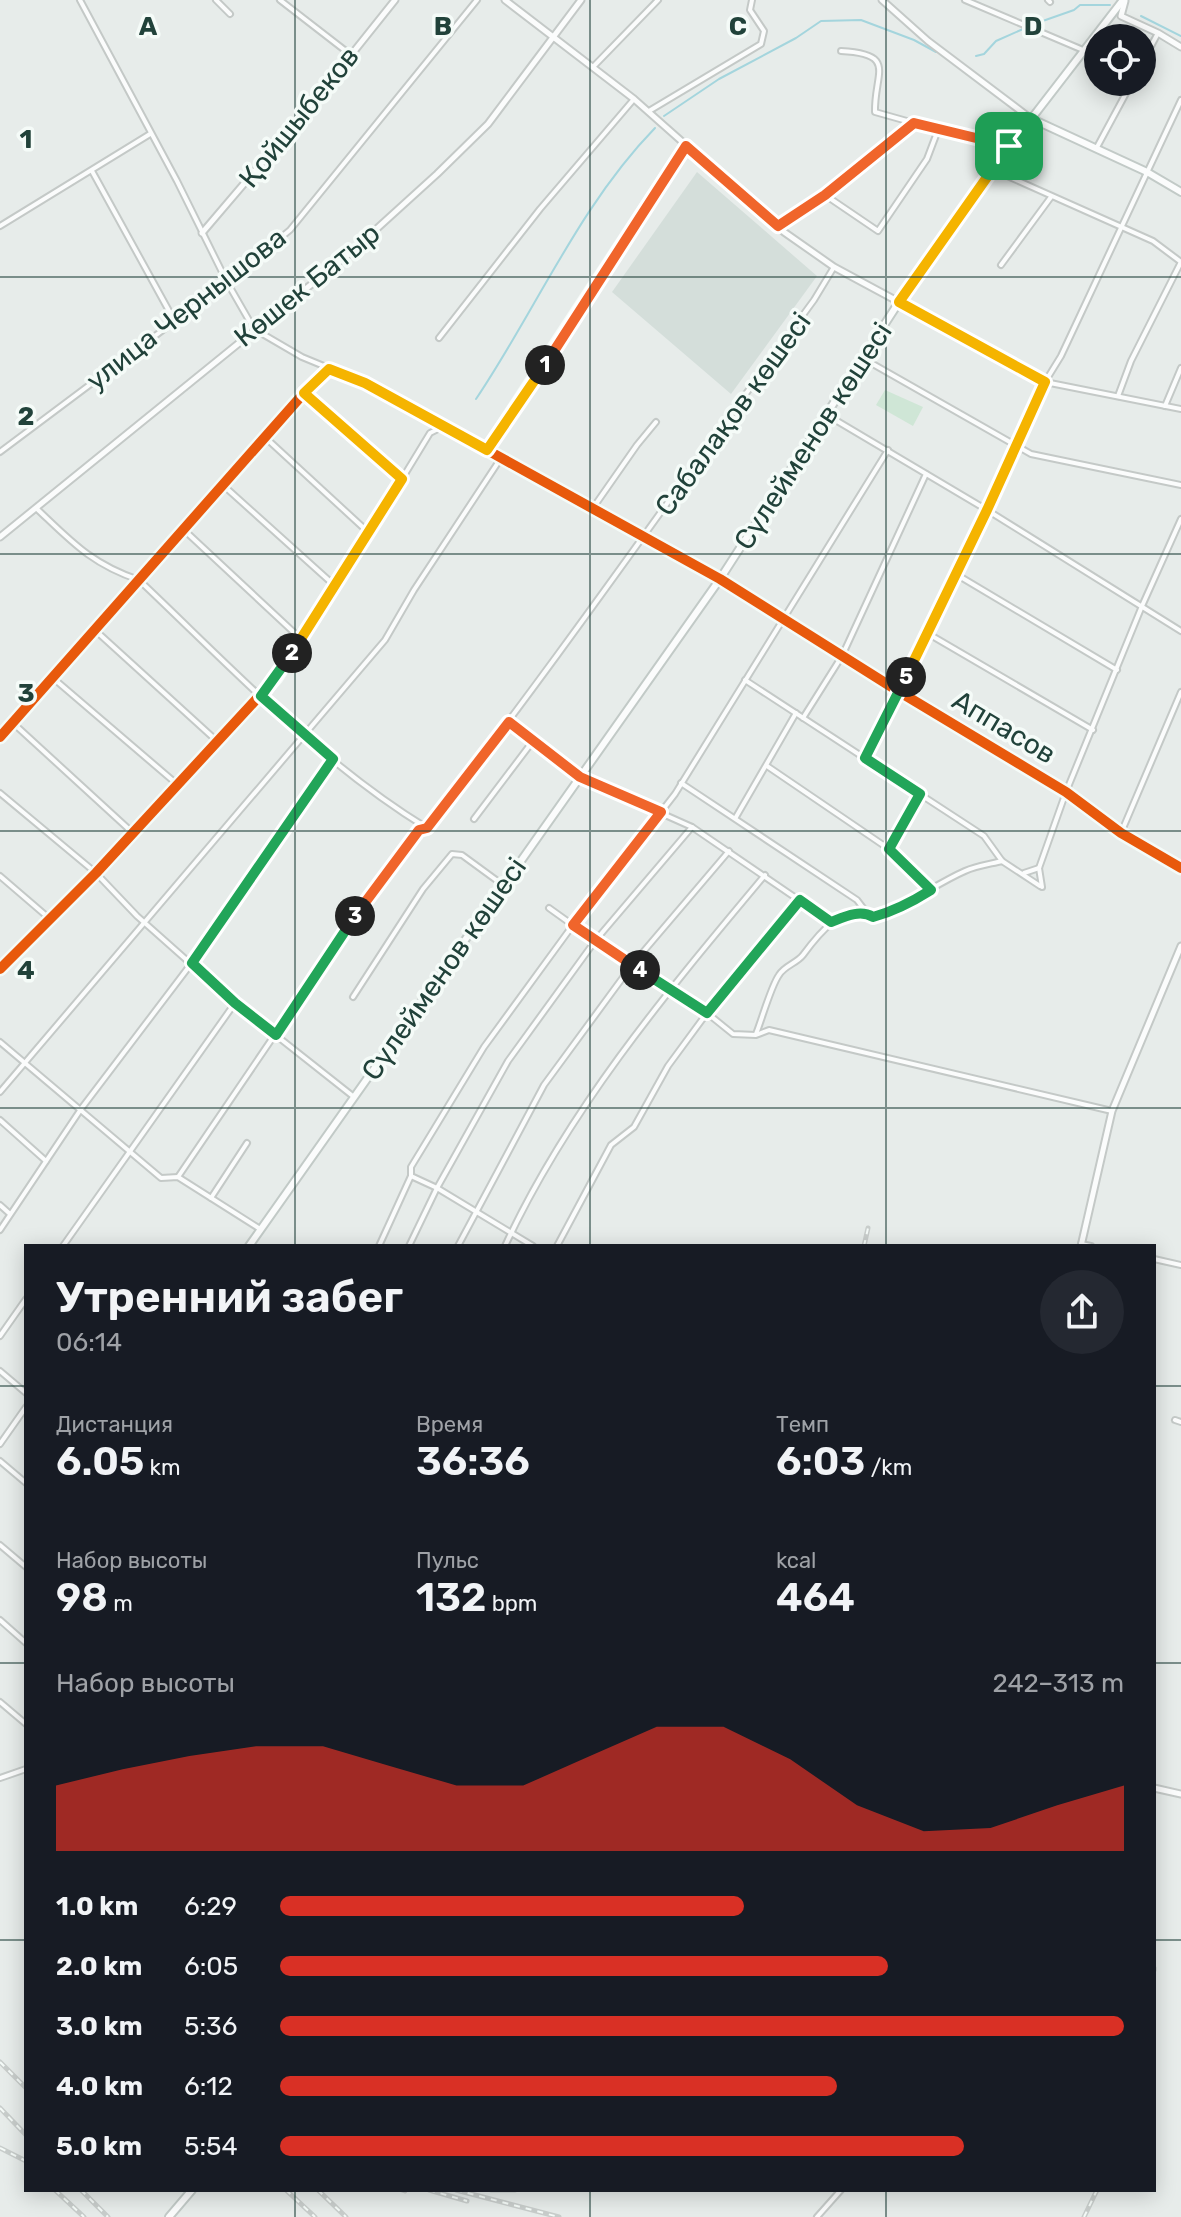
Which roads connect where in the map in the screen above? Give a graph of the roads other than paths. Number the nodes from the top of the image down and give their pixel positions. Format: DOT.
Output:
graph roads {
  1 [pos="80,0"];
  2 [pos="216,0"];
  3 [pos="280,0"];
  4 [pos="395,0"];
  5 [pos="477,0"];
  6 [pos="505,0"];
  7 [pos="581,0"];
  8 [pos="658,0"];
  9 [pos="752,0"];
  10 [pos="882,0"];
  11 [pos="965,0"];
  12 [pos="1124,0"];
  13 [pos="230,14"];
  14 [pos="1158,33"];
  15 [pos="554,37"];
  16 [pos="1156,37"];
  17 [pos="1181,47"];
  18 [pos="1083,50"];
  19 [pos="841,51"];
  20 [pos="351,55"];
  21 [pos="593,67"];
  22 [pos="1124,96"];
  23 [pos="634,99"];
  24 [pos="1181,100"];
  25 [pos="649,111"];
  26 [pos="1030,118"];
  27 [pos="914,123"];
  28 [pos="938,130"];
  29 [pos="150,134"];
  30 [pos="686,146"];
  31 [pos="1009,146"];
  32 [pos="1096,149"];
  33 [pos="992,169"];
  34 [pos="92,171"];
  35 [pos="1147,172"];
  36 [pos="1181,192"];
  37 [pos="825,195"];
  38 [pos="1051,197"];
  39 [pos="0,226"];
  40 [pos="778,226"];
  41 [pos="1122,227"];
  42 [pos="202,233"];
  43 [pos="1181,262"];
  44 [pos="1001,265"];
  45 [pos="834,267"];
  46 [pos="227,282"];
  47 [pos="899,302"];
  48 [pos="174,320"];
  49 [pos="254,329"];
  50 [pos="439,338"];
  51 [pos="863,358"];
  52 [pos="1181,368"];
  53 [pos="329,369"];
  54 [pos="1045,382"];
  55 [pos="304,393"];
  56 [pos="1118,396"];
  57 [pos="1165,406"];
  58 [pos="1181,409"];
  59 [pos="827,415"];
  60 [pos="656,422"];
  61 [pos="442,427"];
  62 [pos="266,438"];
  63 [pos="1016,447"];
  64 [pos="487,450"];
  65 [pos="888,450"];
  66 [pos="0,452"];
  67 [pos="501,458"];
  68 [pos="927,473"];
  69 [pos="402,479"];
  70 [pos="1181,485"];
  71 [pos="224,486"];
  72 [pos="36,508"];
  73 [pos="593,508"];
  74 [pos="987,510"];
  75 [pos="1181,519"];
  76 [pos="183,529"];
  77 [pos="368,532"];
  78 [pos="0,537"];
  79 [pos="644,538"];
  80 [pos="954,573"];
  81 [pos="720,579"];
  82 [pos="139,580"];
  83 [pos="334,585"];
  84 [pos="1142,606"];
  85 [pos="784,618"];
  86 [pos="96,631"];
  87 [pos="1181,631"];
  88 [pos="927,633"];
  89 [pos="301,639"];
  90 [pos="842,656"];
  91 [pos="1117,670"];
  92 [pos="53,678"];
  93 [pos="745,680"];
  94 [pos="898,691"];
  95 [pos="1181,692"];
  96 [pos="261,696"];
  97 [pos="796,713"];
  98 [pos="803,718"];
  99 [pos="509,722"];
  100 [pos="13,723"];
  101 [pos="1093,730"];
  102 [pos="306,736"];
  103 [pos="0,737"];
  104 [pos="533,741"];
  105 [pos="218,742"];
  106 [pos="865,758"];
  107 [pos="333,759"];
  108 [pos="767,766"];
  109 [pos="580,777"];
  110 [pos="681,783"];
  111 [pos="178,785"];
  112 [pos="1066,792"];
  113 [pos="0,793"];
  114 [pos="920,794"];
  115 [pos="661,812"];
  116 [pos="736,817"];
  117 [pos="474,819"];
  118 [pos="692,827"];
  119 [pos="427,828"];
  120 [pos="133,833"];
  121 [pos="1121,833"];
  122 [pos="889,849"];
  123 [pos="729,851"];
  124 [pos="1002,861"];
  125 [pos="1039,868"];
  126 [pos="1181,868"];
  127 [pos="96,873"];
  128 [pos="1024,873"];
  129 [pos="765,875"];
  130 [pos="0,876"];
  131 [pos="503,885"];
  132 [pos="931,890"];
  133 [pos="800,900"];
  134 [pos="549,908"];
  135 [pos="867,913"];
  136 [pos="50,919"];
  137 [pos="831,922"];
  138 [pos="146,924"];
  139 [pos="573,925"];
  140 [pos="595,941"];
  141 [pos="1181,946"];
  142 [pos="192,963"];
  143 [pos="632,965"];
  144 [pos="1,966"];
  145 [pos="670,989"];
  146 [pos="353,997"];
  147 [pos="235,1003"];
  148 [pos="707,1013"];
  149 [pos="276,1035"];
  150 [pos="756,1035"];
  151 [pos="0,1042"];
  152 [pos="25,1063"];
  153 [pos="0,1092"];
  154 [pos="354,1097"];
  155 [pos="81,1109"];
  156 [pos="1112,1111"];
  157 [pos="0,1120"];
  158 [pos="247,1143"];
  159 [pos="130,1151"];
  160 [pos="46,1161"];
  161 [pos="411,1176"];
  162 [pos="178,1177"];
  163 [pos="437,1188"];
  164 [pos="211,1198"];
  165 [pos="0,1205"];
  166 [pos="475,1211"];
  167 [pos="10,1214"];
  168 [pos="260,1229"];
  169 [pos="0,1230"];
  170 [pos="511,1233"];
  171 [pos="64,1244"];
  172 [pos="250,1244"];
  173 [pos="380,1244"];
  174 [pos="410,1244"];
  175 [pos="459,1244"];
  176 [pos="506,1244"];
  177 [pos="530,1244"];
  178 [pos="558,1244"];
  179 [pos="1081,1244"];
  180 [pos="1156,1259"];
  181 [pos="1181,1265"];
  182 [pos="24,1302"];
  183 [pos="0,1336"];
  184 [pos="0,1371"];
  185 [pos="24,1391"];
  186 [pos="24,1410"];
  187 [pos="0,1444"];
  188 [pos="0,1461"];
  189 [pos="24,1481"];
  190 [pos="0,1545"];
  191 [pos="24,1565"];
  192 [pos="0,1620"];
  193 [pos="24,1641"];
  194 [pos="0,1702"];
  195 [pos="24,1722"];
  196 [pos="24,1770"];
  197 [pos="0,1778"];
  198 [pos="1156,1788"];
  199 [pos="1181,1794"];
  200 [pos="190,2192"];
  201 [pos="839,2192"];
  202 [pos="169,2217"];
  203 [pos="817,2217"];
  1 -- 29 [label="street"];
  2 -- 13 [label="street"];
  3 -- 20 [label="street"];
  4 -- 20 [label="street, Қойшыбеков"];
  5 -- 46 [label="street, улица Чернышова"];
  6 -- 15 [label="street"];
  7 -- 15 [label="street, Көшек Батыр"];
  8 -- 21 [label="street"];
  9 -- 25 [label="street"];
  10 -- 26 [label="street"];
  11 -- 18 [label="street"];
  12 -- 14 [label="street"];
  12 -- 18 [label="main road, Сүлейменов көшесі"];
  14 -- 16 [label="street"];
  14 -- 17 [label="street"];
  15 -- 21 [label="street"];
  15 -- 49 [label="street, Көшек Батыр"];
  18 -- 26 [label="main road, Сүлейменов көшесі"];
  19 -- 27 [label="street"];
  20 -- 42 [label="street, Қойшыбеков"];
  21 -- 23 [label="street"];
  22 -- 32 [label="street"];
  23 -- 25 [label="street"];
  23 -- 50 [label="street"];
  24 -- 35 [label="street"];
  25 -- 30 [label="street"];
  26 -- 31 [label="main road, Сүлейменов көшесі"];
  26 -- 32 [label="main road"];
  27 -- 28 [label="street"];
  27 -- 37 [label="street"];
  28 -- 31 [label="street"];
  28 -- 37 [label="street"];
  29 -- 34 [label="street"];
  29 -- 42 [label="street"];
  30 -- 40 [label="street"];
  30 -- 64 [label="street"];
  31 -- 33 [label="main road, Сүлейменов көшесі"];
  32 -- 35 [label="main road"];
  33 -- 38 [label="street"];
  33 -- 47 [label="main road, Сүлейменов көшесі"];
  34 -- 39 [label="street"];
  34 -- 48 [label="street"];
  35 -- 36 [label="main road"];
  35 -- 41 [label="street"];
  37 -- 40 [label="street"];
  38 -- 41 [label="street"];
  38 -- 44 [label="street"];
  40 -- 45 [label="street"];
  41 -- 43 [label="street"];
  41 -- 54 [label="street"];
  42 -- 46 [label="street"];
  43 -- 56 [label="street"];
  45 -- 47 [label="street"];
  45 -- 79 [label="street, Сабалақов көшесі"];
  46 -- 48 [label="street, улица Чернышова"];
  46 -- 49 [label="street"];
  47 -- 51 [label="main road, Сүлейменов көшесі"];
  47 -- 54 [label="street"];
  48 -- 66 [label="street, улица Чернышова"];
  49 -- 53 [label="street"];
  49 -- 72 [label="street, Көшек Батыр"];
  51 -- 59 [label="main road, Сүлейменов көшесі"];
  51 -- 63 [label="street"];
  52 -- 57 [label="street"];
  53 -- 55 [label="street"];
  53 -- 61 [label="street"];
  54 -- 56 [label="street"];
  54 -- 63 [label="street"];
  55 -- 62 [label="street"];
  55 -- 69 [label="street"];
  56 -- 57 [label="street"];
  57 -- 58 [label="street"];
  59 -- 65 [label="street"];
  59 -- 81 [label="main road, Сүлейменов көшесі"];
  60 -- 73 [label="street"];
  61 -- 64 [label="street"];
  61 -- 69 [label="street"];
  62 -- 71 [label="street"];
  62 -- 77 [label="street"];
  63 -- 70 [label="street"];
  63 -- 74 [label="street"];
  64 -- 67 [label="street"];
  65 -- 68 [label="street"];
  65 -- 85 [label="street"];
  67 -- 73 [label="street"];
  67 -- 102 [label="street"];
  68 -- 74 [label="street"];
  68 -- 90 [label="street"];
  69 -- 77 [label="street"];
  71 -- 76 [label="street"];
  71 -- 83 [label="street"];
  72 -- 78 [label="street, Көшек Батыр"];
  72 -- 82 [label="street"];
  73 -- 79 [label="street"];
  74 -- 80 [label="street"];
  74 -- 84 [label="street"];
  75 -- 84 [label="street"];
  76 -- 82 [label="street"];
  76 -- 89 [label="street"];
  77 -- 83 [label="street"];
  79 -- 81 [label="street"];
  79 -- 99 [label="street, Сабалақов көшесі"];
  80 -- 88 [label="street"];
  80 -- 91 [label="street"];
  81 -- 85 [label="street, Аппасов"];
  81 -- 109 [label="main road, Сүлейменов көшесі"];
  82 -- 86 [label="street"];
  82 -- 96 [label="street"];
  83 -- 89 [label="street"];
  84 -- 87 [label="street"];
  84 -- 91 [label="street"];
  85 -- 90 [label="street, Аппасов"];
  85 -- 93 [label="street"];
  86 -- 92 [label="street"];
  86 -- 105 [label="street"];
  88 -- 94 [label="street"];
  88 -- 101 [label="street"];
  89 -- 96 [label="street"];
  90 -- 94 [label="street, Аппасов"];
  90 -- 98 [label="street"];
  91 -- 101 [label="street"];
  92 -- 100 [label="street"];
  92 -- 111 [label="street"];
  93 -- 97 [label="street"];
  93 -- 110 [label="street"];
  94 -- 106 [label="street"];
  94 -- 112 [label="street, Аппасов"];
  95 -- 121 [label="street"];
  96 -- 102 [label="street"];
  96 -- 105 [label="street"];
  97 -- 98 [label="street"];
  97 -- 108 [label="street"];
  98 -- 106 [label="street"];
  99 -- 104 [label="street"];
  99 -- 119 [label="street, Сабалақов көшесі"];
  100 -- 103 [label="street"];
  100 -- 120 [label="street"];
  101 -- 112 [label="street"];
  102 -- 107 [label="street"];
  102 -- 138 [label="street"];
  104 -- 109 [label="street"];
  104 -- 117 [label="street"];
  105 -- 111 [label="street"];
  106 -- 114 [label="street"];
  107 -- 119 [label="street"];
  107 -- 142 [label="street"];
  108 -- 116 [label="street"];
  108 -- 122 [label="street"];
  109 -- 115 [label="street"];
  109 -- 131 [label="main road, Сүлейменов көшесі"];
  110 -- 115 [label="street"];
  110 -- 116 [label="street"];
  111 -- 120 [label="street"];
  112 -- 121 [label="street, Аппасов"];
  112 -- 125 [label="street"];
  113 -- 127 [label="street"];
  114 -- 122 [label="street"];
  114 -- 124 [label="street"];
  115 -- 118 [label="street"];
  115 -- 139 [label="street"];
  116 -- 135 [label="street"];
  118 -- 123 [label="street"];
  118 -- 140 [label="street"];
  119 -- 149 [label="street, Сабалақов көшесі"];
  120 -- 127 [label="street"];
  121 -- 126 [label="street, Аппасов"];
  122 -- 132 [label="street"];
  123 -- 129 [label="street"];
  123 -- 143 [label="street"];
  124 -- 128 [label="street"];
  124 -- 132 [label="street"];
  125 -- 128 [label="street"];
  125 -- 128 [label="street"];
  127 -- 136 [label="street"];
  127 -- 138 [label="street"];
  129 -- 133 [label="street"];
  129 -- 145 [label="street"];
  130 -- 136 [label="street"];
  131 -- 146 [label="street"];
  131 -- 154 [label="main road, Сүлейменов көшесі"];
  132 -- 135 [label="street"];
  133 -- 137 [label="street"];
  133 -- 148 [label="street"];
  134 -- 139 [label="street"];
  135 -- 137 [label="street"];
  136 -- 144 [label="street"];
  137 -- 150 [label="street"];
  138 -- 142 [label="street"];
  138 -- 152 [label="street"];
  139 -- 140 [label="street"];
  139 -- 161 [label="street"];
  140 -- 143 [label="street"];
  140 -- 163 [label="street"];
  141 -- 156 [label="street"];
  142 -- 147 [label="street"];
  142 -- 155 [label="street"];
  143 -- 145 [label="street"];
  143 -- 166 [label="street"];
  145 -- 148 [label="street"];
  145 -- 170 [label="street"];
  147 -- 149 [label="street"];
  147 -- 159 [label="street"];
  148 -- 150 [label="street"];
  148 -- 178 [label="street"];
  149 -- 154 [label="street"];
  149 -- 162 [label="street, Сабалақов көшесі"];
  150 -- 156 [label="street"];
  151 -- 152 [label="street"];
  152 -- 153 [label="street"];
  152 -- 155 [label="street"];
  154 -- 168 [label="main road, Сүлейменов көшесі"];
  155 -- 159 [label="street"];
  155 -- 160 [label="street"];
  156 -- 179 [label="street"];
  157 -- 160 [label="street"];
  158 -- 164 [label="street"];
  159 -- 162 [label="street"];
  159 -- 171 [label="street"];
  160 -- 167 [label="street"];
  161 -- 163 [label="street"];
  161 -- 173 [label="street"];
  162 -- 164 [label="street"];
  163 -- 166 [label="street"];
  163 -- 174 [label="street"];
  164 -- 168 [label="street"];
  165 -- 167 [label="street"];
  166 -- 170 [label="street"];
  166 -- 175 [label="street"];
  167 -- 169 [label="street"];
  168 -- 172 [label="main road, Сүлейменов көшесі"];
  170 -- 176 [label="street"];
  170 -- 177 [label="street"];
  180 -- 181 [label="street"];
  182 -- 183 [label="street"];
  184 -- 185 [label="street"];
  186 -- 187 [label="street"];
  188 -- 189 [label="street"];
  190 -- 191 [label="street"];
  192 -- 193 [label="street"];
  194 -- 195 [label="street"];
  196 -- 197 [label="street"];
  198 -- 199 [label="street"];
  200 -- 202 [label="main road"];
  201 -- 203 [label="street"];
}
